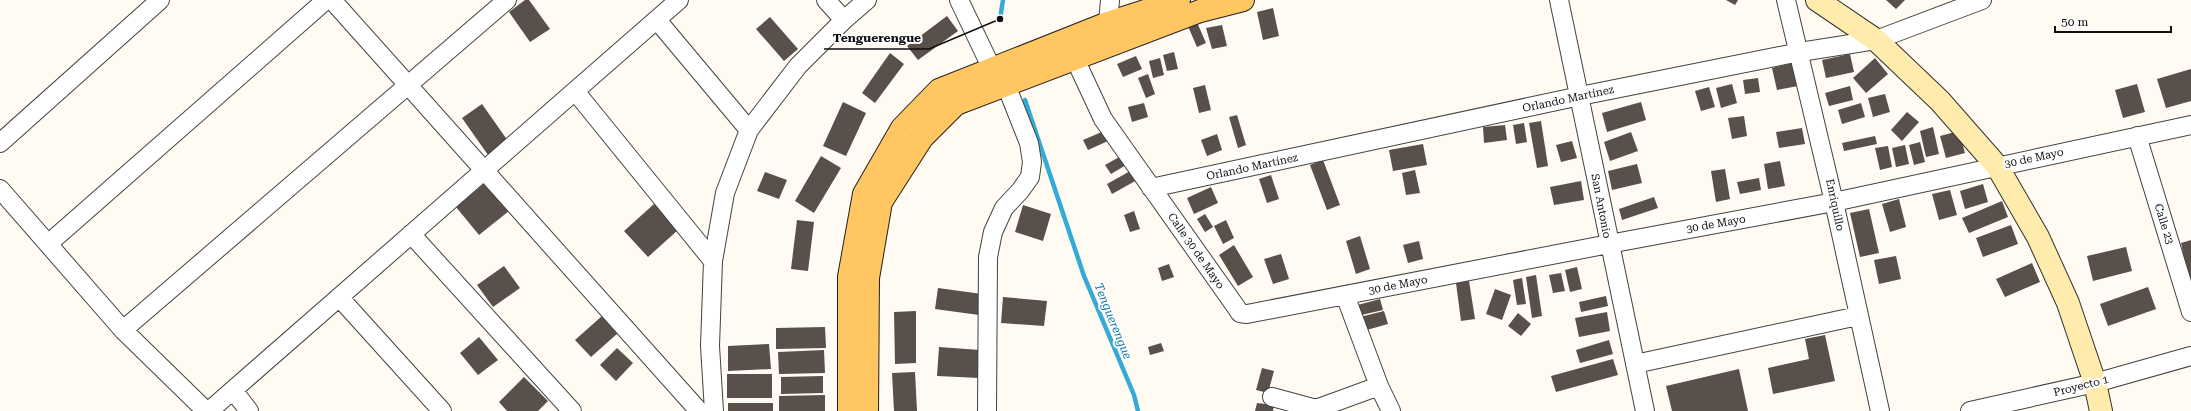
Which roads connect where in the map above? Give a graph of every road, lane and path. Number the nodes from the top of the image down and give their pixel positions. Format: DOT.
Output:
graph roads {
  1 [pos="160,0"];
  2 [pos="326,0"];
  3 [pos="332,0"];
  4 [pos="507,0"];
  5 [pos="679,0"];
  6 [pos="826,0"];
  7 [pos="867,0"];
  8 [pos="958,0"];
  9 [pos="1110,0"];
  10 [pos="1179,0"];
  11 [pos="1243,0"];
  12 [pos="1560,0"];
  13 [pos="1786,0"];
  14 [pos="1817,0"];
  15 [pos="1982,0"];
  16 [pos="657,20"];
  17 [pos="844,20"];
  18 [pos="1108,23"];
  19 [pos="1876,40"];
  20 [pos="1800,52"];
  21 [pos="1075,59"];
  22 [pos="992,69"];
  23 [pos="408,85"];
  24 [pos="1006,85"];
  25 [pos="575,91"];
  26 [pos="1580,96"];
  27 [pos="2191,125"];
  28 [pos="749,130"];
  29 [pos="2137,136"];
  30 [pos="0,143"];
  31 [pos="1997,166"];
  32 [pos="484,170"];
  33 [pos="1151,188"];
  34 [pos="0,189"];
  35 [pos="1834,202"];
  36 [pos="411,234"];
  37 [pos="48,244"];
  38 [pos="1609,244"];
  39 [pos="713,261"];
  40 [pos="1345,296"];
  41 [pos="340,297"];
  42 [pos="2191,312"];
  43 [pos="1240,313"];
  44 [pos="1858,316"];
  45 [pos="123,330"];
  46 [pos="2191,356"];
  47 [pos="1636,364"];
  48 [pos="2095,383"];
  49 [pos="1379,386"];
  50 [pos="233,390"];
  51 [pos="1272,397"];
  52 [pos="433,408"];
  53 [pos="1315,410"];
  54 [pos="207,411"];
  55 [pos="249,411"];
  56 [pos="572,411"];
  57 [pos="699,411"];
  58 [pos="714,411"];
  59 [pos="849,411"];
  60 [pos="867,411"];
  61 [pos="987,411"];
  62 [pos="1391,411"];
  63 [pos="1645,411"];
  64 [pos="1880,411"];
  65 [pos="1970,411"];
  66 [pos="2101,411"];
  1 -- 30 [label="street"];
  2 -- 37 [label="street"];
  3 -- 23 [label="street"];
  4 -- 23 [label="street"];
  5 -- 16 [label="street"];
  6 -- 17 [label="street"];
  7 -- 17 [label="street"];
  8 -- 22 [label="street"];
  9 -- 18 [label="street"];
  10 -- 18 [label="main road"];
  11 -- 21 [label="main road"];
  12 -- 26 [label="street, San Antonio"];
  13 -- 20 [label="street, Enriquillo"];
  14 -- 19 [label="main road"];
  15 -- 19 [label="street, Orlando Martínez"];
  16 -- 25 [label="street"];
  16 -- 28 [label="street"];
  17 -- 28 [label="street"];
  18 -- 22 [label="main road"];
  19 -- 20 [label="street, Orlando Martínez"];
  19 -- 31 [label="main road"];
  20 -- 26 [label="street, Orlando Martínez"];
  20 -- 35 [label="street, Enriquillo"];
  21 -- 24 [label="main road"];
  21 -- 33 [label="street, Calle 30 de Mayo"];
  22 -- 59 [label="main road"];
  23 -- 32 [label="street"];
  23 -- 45 [label="street"];
  24 -- 60 [label="main road"];
  24 -- 61 [label="street"];
  25 -- 32 [label="street"];
  25 -- 39 [label="street"];
  26 -- 33 [label="street, Orlando Martínez"];
  26 -- 38 [label="street, San Antonio"];
  27 -- 29 [label="street, 30 de Mayo"];
  28 -- 39 [label="street"];
  29 -- 31 [label="street, 30 de Mayo"];
  29 -- 42 [label="street, Calle 23"];
  31 -- 35 [label="street, 30 de Mayo"];
  31 -- 48 [label="main road"];
  32 -- 36 [label="street"];
  32 -- 57 [label="street"];
  33 -- 43 [label="street, Calle 30 de Mayo"];
  34 -- 37 [label="street"];
  35 -- 38 [label="street, 30 de Mayo"];
  35 -- 44 [label="street, Enriquillo"];
  36 -- 41 [label="street"];
  36 -- 56 [label="street"];
  37 -- 45 [label="street"];
  38 -- 40 [label="street, 30 de Mayo"];
  38 -- 47 [label="street, San Antonio"];
  39 -- 58 [label="street"];
  40 -- 43 [label="street, 30 de Mayo"];
  40 -- 49 [label="street"];
  41 -- 50 [label="street"];
  41 -- 52 [label="street"];
  44 -- 47 [label="street"];
  44 -- 64 [label="street, Enriquillo"];
  45 -- 54 [label="street"];
  46 -- 48 [label="street, Proyecto 1"];
  47 -- 63 [label="street, San Antonio"];
  48 -- 65 [label="street, Proyecto 1"];
  48 -- 66 [label="main road"];
  49 -- 53 [label="street"];
  49 -- 62 [label="street"];
  50 -- 54 [label="street"];
  50 -- 55 [label="street"];
  51 -- 53 [label="street"];
}
